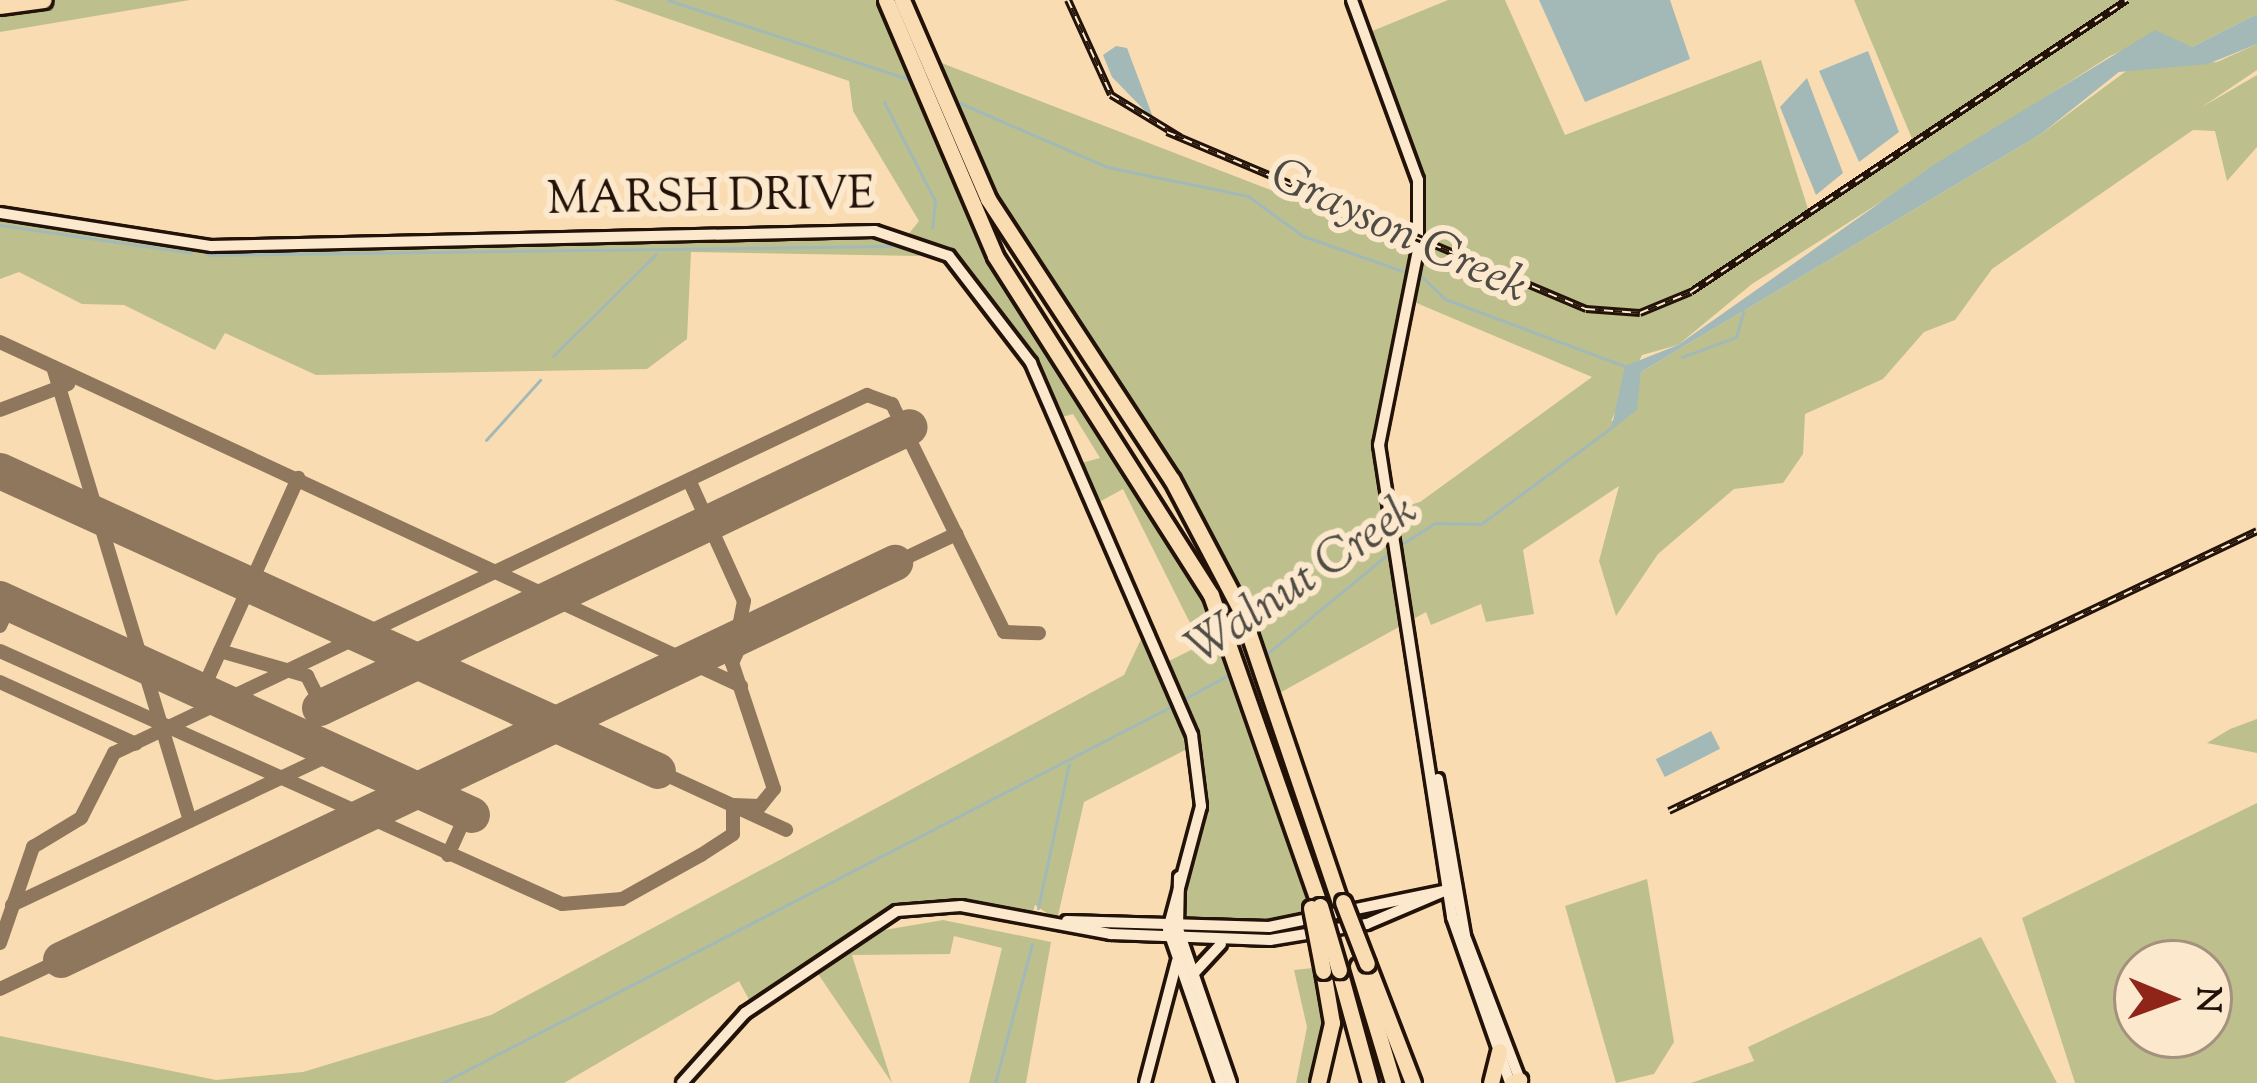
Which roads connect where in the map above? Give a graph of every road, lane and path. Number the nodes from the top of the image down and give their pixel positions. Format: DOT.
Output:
graph roads {
  1 [pos="44,0"];
  2 [pos="874,0"];
  3 [pos="886,0"];
  4 [pos="907,0"];
  5 [pos="1352,0"];
  6 [pos="0,6"];
  7 [pos="901,48"];
  8 [pos="0,213"];
  9 [pos="1451,888"];
  10 [pos="1452,917"];
  11 [pos="1385,918"];
  12 [pos="1175,934"];
  13 [pos="1230,942"];
  14 [pos="1178,958"];
  15 [pos="1363,965"];
  16 [pos="1331,970"];
  17 [pos="1195,981"];
  18 [pos="1190,997"];
  19 [pos="1165,1008"];
  20 [pos="1499,1051"];
  21 [pos="1516,1082"];
  22 [pos="682,1083"];
  23 [pos="1145,1083"];
  24 [pos="1221,1083"];
  25 [pos="1231,1083"];
  26 [pos="1318,1083"];
  27 [pos="1370,1083"];
  28 [pos="1393,1083"];
  29 [pos="1413,1083"];
  30 [pos="1492,1083"];
  1 -- 6 [label="highway"];
  2 -- 7 [label="highway"];
  3 -- 7 [label="highway"];
  4 -- 15 [label="highway, bridge"];
  5 -- 9 [label="street"];
  7 -- 16 [label="highway, bridge"];
  8 -- 12 [label="street, MARSH DRIVE"];
  9 -- 10 [label="street"];
  9 -- 11 [label="street"];
  9 -- 12 [label="street"];
  9 -- 21 [label="street"];
  10 -- 11 [label="street"];
  10 -- 20 [label="street"];
  11 -- 13 [label="street"];
  12 -- 13 [label="street"];
  12 -- 14 [label="street"];
  12 -- 17 [label="street"];
  12 -- 22 [label="street"];
  13 -- 17 [label="street"];
  14 -- 18 [label="street"];
  14 -- 19 [label="street"];
  15 -- 28 [label="highway"];
  15 -- 29 [label="highway"];
  16 -- 26 [label="highway"];
  16 -- 27 [label="highway"];
  17 -- 25 [label="street"];
  18 -- 19 [label="street"];
  18 -- 24 [label="street"];
  19 -- 23 [label="street"];
  20 -- 21 [label="street"];
  20 -- 30 [label="highway"];
}
